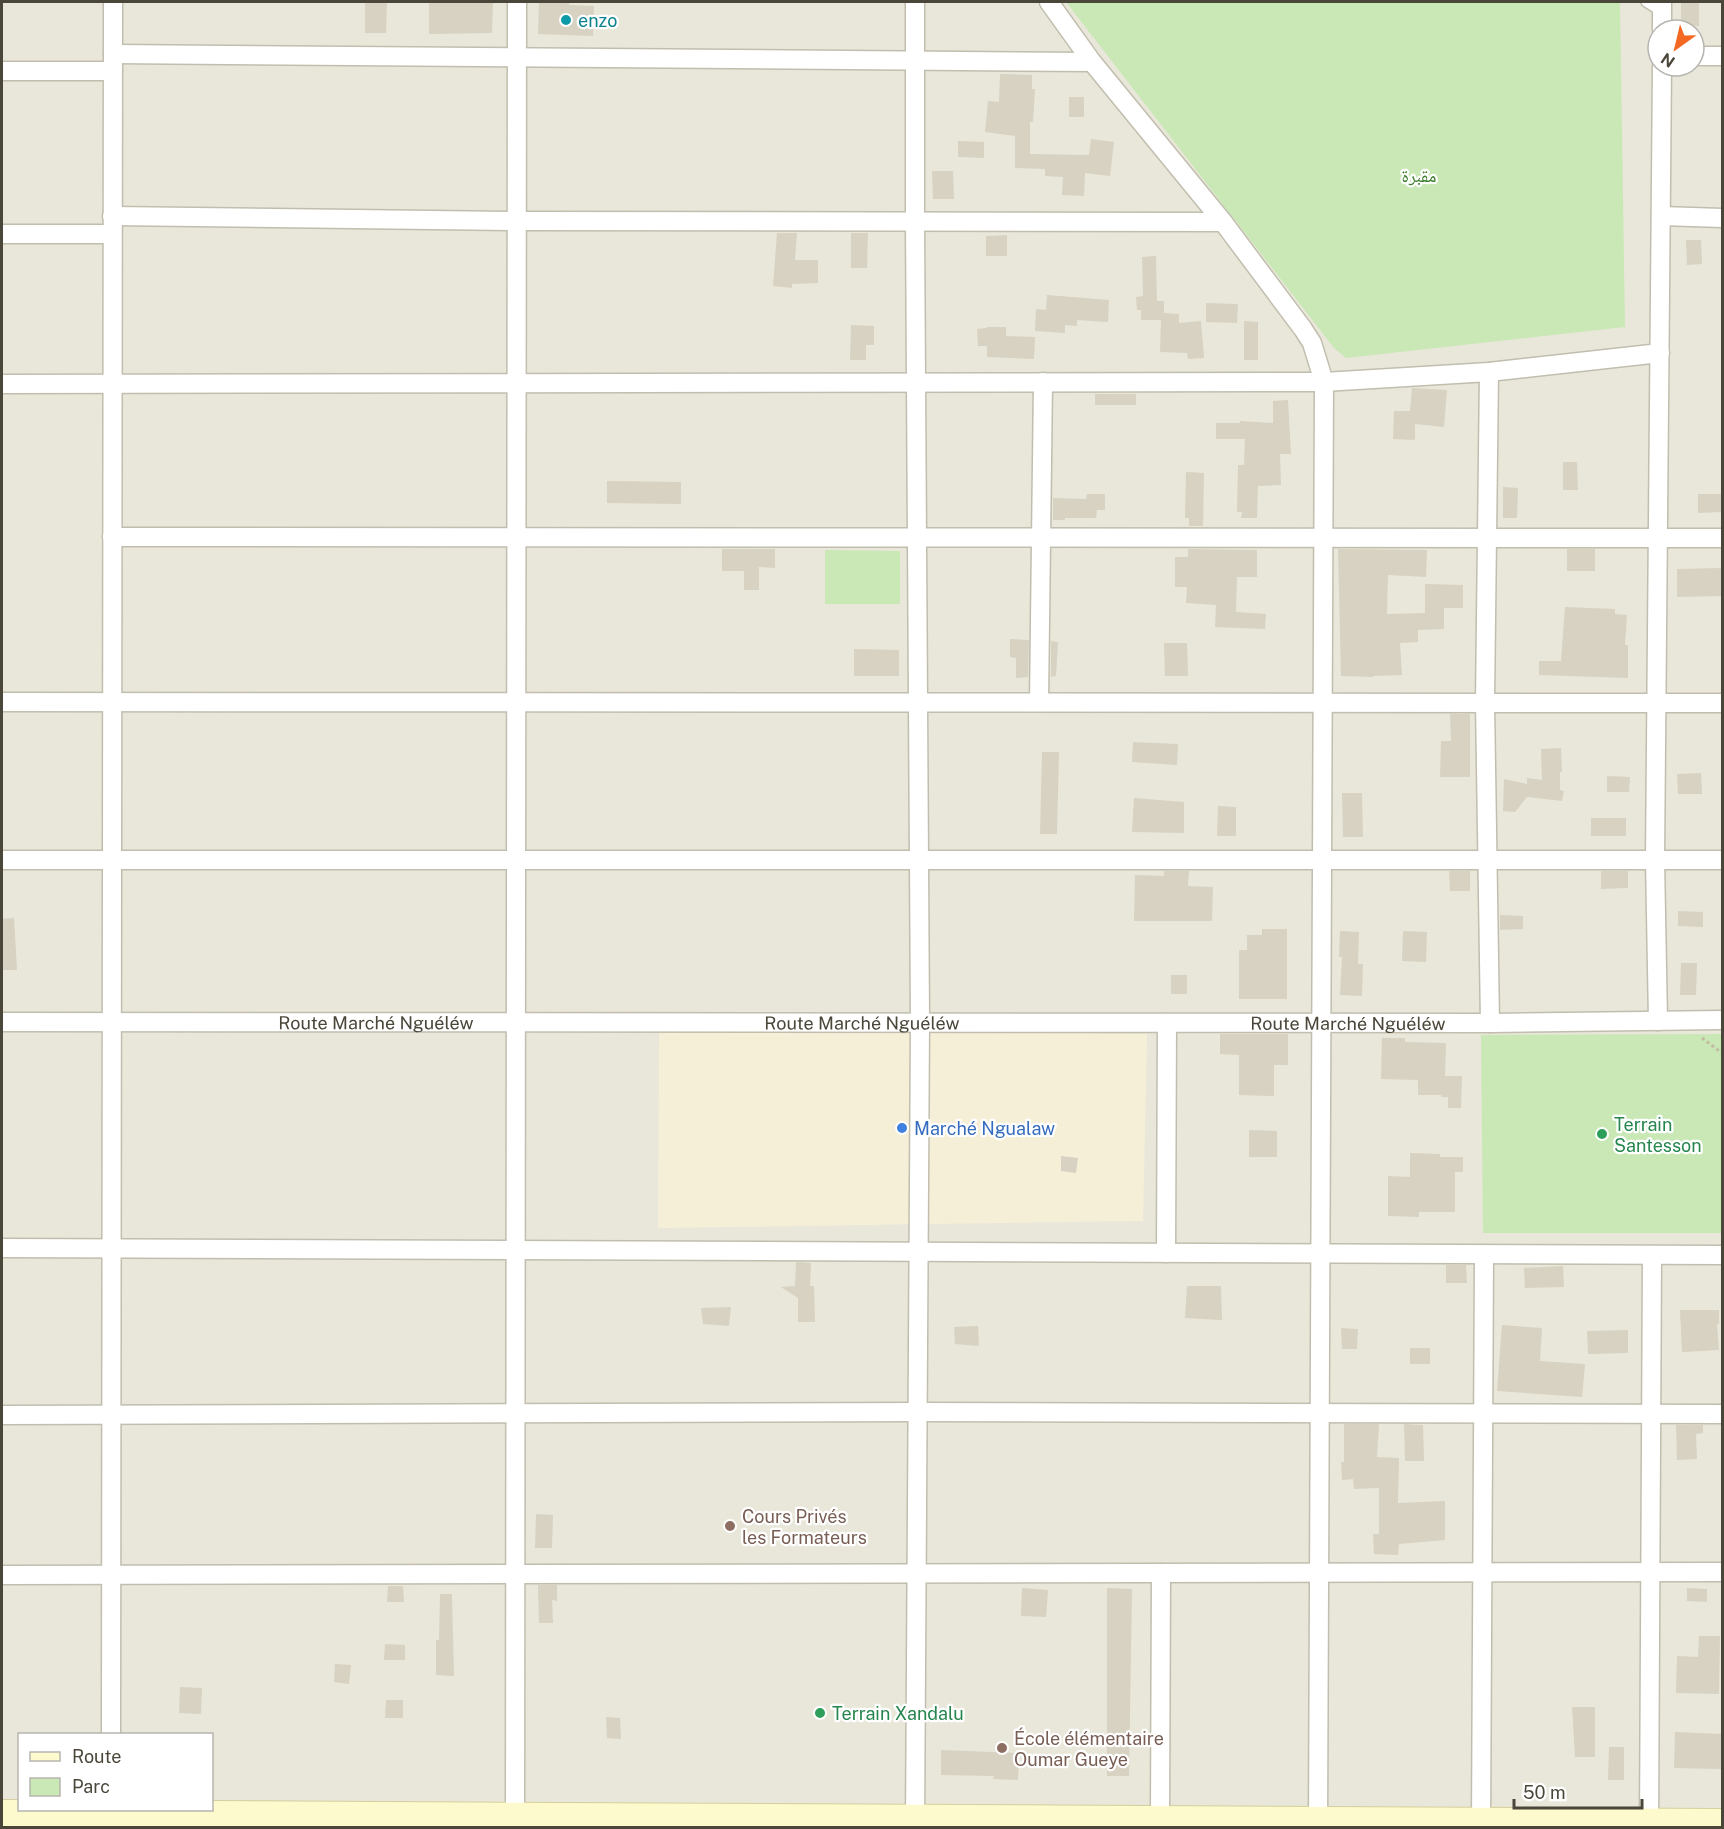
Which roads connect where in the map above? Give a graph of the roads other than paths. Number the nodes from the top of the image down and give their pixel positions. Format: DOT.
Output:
graph roads {
  1 [pos="113,2"];
  2 [pos="517,2"];
  3 [pos="915,2"];
  4 [pos="1049,2"];
  5 [pos="1646,2"];
  6 [pos="1662,14"];
  7 [pos="1706,56"];
  8 [pos="1722,56"];
  9 [pos="517,57"];
  10 [pos="916,60"];
  11 [pos="1092,62"];
  12 [pos="113,63"];
  13 [pos="2,71"];
  14 [pos="1662,78"];
  15 [pos="1661,216"];
  16 [pos="1722,218"];
  17 [pos="516,221"];
  18 [pos="915,222"];
  19 [pos="1223,222"];
  20 [pos="112,225"];
  21 [pos="2,234"];
  22 [pos="1659,353"];
  23 [pos="1489,372"];
  24 [pos="916,382"];
  25 [pos="1043,382"];
  26 [pos="1324,382"];
  27 [pos="2,384"];
  28 [pos="112,384"];
  29 [pos="516,384"];
  30 [pos="112,537"];
  31 [pos="516,537"];
  32 [pos="917,537"];
  33 [pos="1041,537"];
  34 [pos="1323,537"];
  35 [pos="1486,538"];
  36 [pos="1658,538"];
  37 [pos="1722,538"];
  38 [pos="2,702"];
  39 [pos="112,702"];
  40 [pos="516,702"];
  41 [pos="918,702"];
  42 [pos="1039,702"];
  43 [pos="1322,702"];
  44 [pos="1485,702"];
  45 [pos="1657,703"];
  46 [pos="1722,703"];
  47 [pos="2,860"];
  48 [pos="112,860"];
  49 [pos="516,860"];
  50 [pos="919,860"];
  51 [pos="1322,860"];
  52 [pos="1487,860"];
  53 [pos="1655,860"];
  54 [pos="1722,860"];
  55 [pos="1722,1020"];
  56 [pos="1658,1021"];
  57 [pos="2,1022"];
  58 [pos="112,1022"];
  59 [pos="516,1022"];
  60 [pos="920,1023"];
  61 [pos="1167,1023"];
  62 [pos="1321,1023"];
  63 [pos="1490,1023"];
  64 [pos="2,1248"];
  65 [pos="111,1248"];
  66 [pos="515,1250"];
  67 [pos="919,1252"];
  68 [pos="1166,1253"];
  69 [pos="1320,1254"];
  70 [pos="1484,1255"];
  71 [pos="1652,1255"];
  72 [pos="1722,1256"];
  73 [pos="918,1412"];
  74 [pos="1319,1412"];
  75 [pos="1484,1413"];
  76 [pos="1651,1413"];
  77 [pos="514,1414"];
  78 [pos="1722,1414"];
  79 [pos="2,1415"];
  80 [pos="111,1416"];
  81 [pos="1650,1572"];
  82 [pos="1722,1572"];
  83 [pos="1161,1573"];
  84 [pos="1319,1573"];
  85 [pos="1482,1573"];
  86 [pos="515,1574"];
  87 [pos="917,1574"];
  88 [pos="2,1575"];
  89 [pos="111,1575"];
  90 [pos="111,1733"];
  91 [pos="2,1813"];
  92 [pos="110,1817"];
  93 [pos="1160,1819"];
  94 [pos="515,1822"];
  95 [pos="915,1822"];
  96 [pos="1722,1822"];
  97 [pos="1318,1823"];
  98 [pos="1481,1824"];
  99 [pos="1649,1824"];
  1 -- 12 [label="street"];
  2 -- 9 [label="street"];
  3 -- 10 [label="street"];
  4 -- 11 [label="street"];
  5 -- 6 [label="lane"];
  7 -- 8 [label="street"];
  9 -- 10 [label="street"];
  9 -- 12 [label="street"];
  9 -- 17 [label="street"];
  10 -- 11 [label="street"];
  10 -- 18 [label="street"];
  11 -- 19 [label="street"];
  12 -- 13 [label="street"];
  12 -- 20 [label="street"];
  14 -- 15 [label="street"];
  15 -- 16 [label="street"];
  15 -- 22 [label="street"];
  17 -- 18 [label="street"];
  17 -- 20 [label="street"];
  17 -- 29 [label="street"];
  18 -- 19 [label="street"];
  18 -- 24 [label="street"];
  19 -- 26 [label="street"];
  20 -- 21 [label="street"];
  20 -- 28 [label="street"];
  22 -- 23 [label="street"];
  22 -- 36 [label="street"];
  23 -- 26 [label="street"];
  23 -- 35 [label="street"];
  24 -- 25 [label="street"];
  24 -- 29 [label="street"];
  24 -- 32 [label="street"];
  25 -- 26 [label="street"];
  25 -- 33 [label="street"];
  26 -- 34 [label="street"];
  27 -- 28 [label="street"];
  28 -- 29 [label="street"];
  28 -- 30 [label="street"];
  29 -- 31 [label="street"];
  30 -- 31 [label="street"];
  30 -- 39 [label="street"];
  31 -- 32 [label="street"];
  31 -- 40 [label="street"];
  32 -- 33 [label="street"];
  32 -- 41 [label="street"];
  33 -- 34 [label="street"];
  33 -- 42 [label="street"];
  34 -- 35 [label="street"];
  34 -- 43 [label="street"];
  35 -- 36 [label="street"];
  35 -- 44 [label="street"];
  36 -- 37 [label="street"];
  36 -- 45 [label="street"];
  38 -- 39 [label="street"];
  39 -- 40 [label="street"];
  39 -- 48 [label="street"];
  40 -- 41 [label="street"];
  40 -- 49 [label="street"];
  41 -- 42 [label="street"];
  41 -- 50 [label="street"];
  42 -- 43 [label="street"];
  43 -- 44 [label="street"];
  43 -- 51 [label="street"];
  44 -- 45 [label="street"];
  44 -- 52 [label="street"];
  45 -- 46 [label="street"];
  45 -- 53 [label="street"];
  47 -- 48 [label="street"];
  48 -- 49 [label="street"];
  48 -- 58 [label="street"];
  49 -- 50 [label="street"];
  49 -- 59 [label="street"];
  50 -- 51 [label="street"];
  50 -- 60 [label="street"];
  51 -- 52 [label="street"];
  51 -- 62 [label="street"];
  52 -- 53 [label="street"];
  52 -- 63 [label="street"];
  53 -- 54 [label="street"];
  53 -- 56 [label="street"];
  55 -- 56 [label="street, Route Marché Nguéléw"];
  56 -- 63 [label="street, Route Marché Nguéléw"];
  57 -- 58 [label="street, Route Marché Nguéléw"];
  58 -- 59 [label="street, Route Marché Nguéléw"];
  58 -- 65 [label="street"];
  59 -- 60 [label="street, Route Marché Nguéléw"];
  59 -- 66 [label="street"];
  60 -- 61 [label="street, Route Marché Nguéléw"];
  60 -- 67 [label="street"];
  61 -- 62 [label="street, Route Marché Nguéléw"];
  61 -- 68 [label="street"];
  62 -- 63 [label="street, Route Marché Nguéléw"];
  62 -- 69 [label="street"];
  64 -- 65 [label="street"];
  65 -- 66 [label="street"];
  65 -- 80 [label="street"];
  66 -- 67 [label="street"];
  66 -- 77 [label="street"];
  67 -- 68 [label="street"];
  67 -- 73 [label="street"];
  68 -- 69 [label="street"];
  69 -- 70 [label="street"];
  69 -- 74 [label="street"];
  70 -- 71 [label="street"];
  70 -- 75 [label="street"];
  71 -- 72 [label="street"];
  71 -- 76 [label="street"];
  73 -- 74 [label="street"];
  73 -- 77 [label="street"];
  73 -- 87 [label="street"];
  74 -- 75 [label="street"];
  74 -- 84 [label="street"];
  75 -- 76 [label="street"];
  75 -- 85 [label="street"];
  76 -- 78 [label="street"];
  76 -- 81 [label="street"];
  77 -- 80 [label="street"];
  77 -- 86 [label="street"];
  79 -- 80 [label="street"];
  80 -- 89 [label="street"];
  81 -- 82 [label="street"];
  81 -- 85 [label="street"];
  81 -- 99 [label="street"];
  83 -- 84 [label="street"];
  83 -- 87 [label="street"];
  83 -- 93 [label="street"];
  84 -- 85 [label="street"];
  84 -- 97 [label="street"];
  85 -- 98 [label="street"];
  86 -- 87 [label="street"];
  86 -- 89 [label="street"];
  86 -- 94 [label="street"];
  87 -- 95 [label="street"];
  88 -- 89 [label="street"];
  89 -- 90 [label="street"];
  91 -- 92 [label="main road"];
  92 -- 94 [label="main road"];
  93 -- 95 [label="main road"];
  93 -- 97 [label="main road"];
  94 -- 95 [label="main road"];
  96 -- 99 [label="main road"];
  97 -- 98 [label="main road"];
  98 -- 99 [label="main road"];
}
